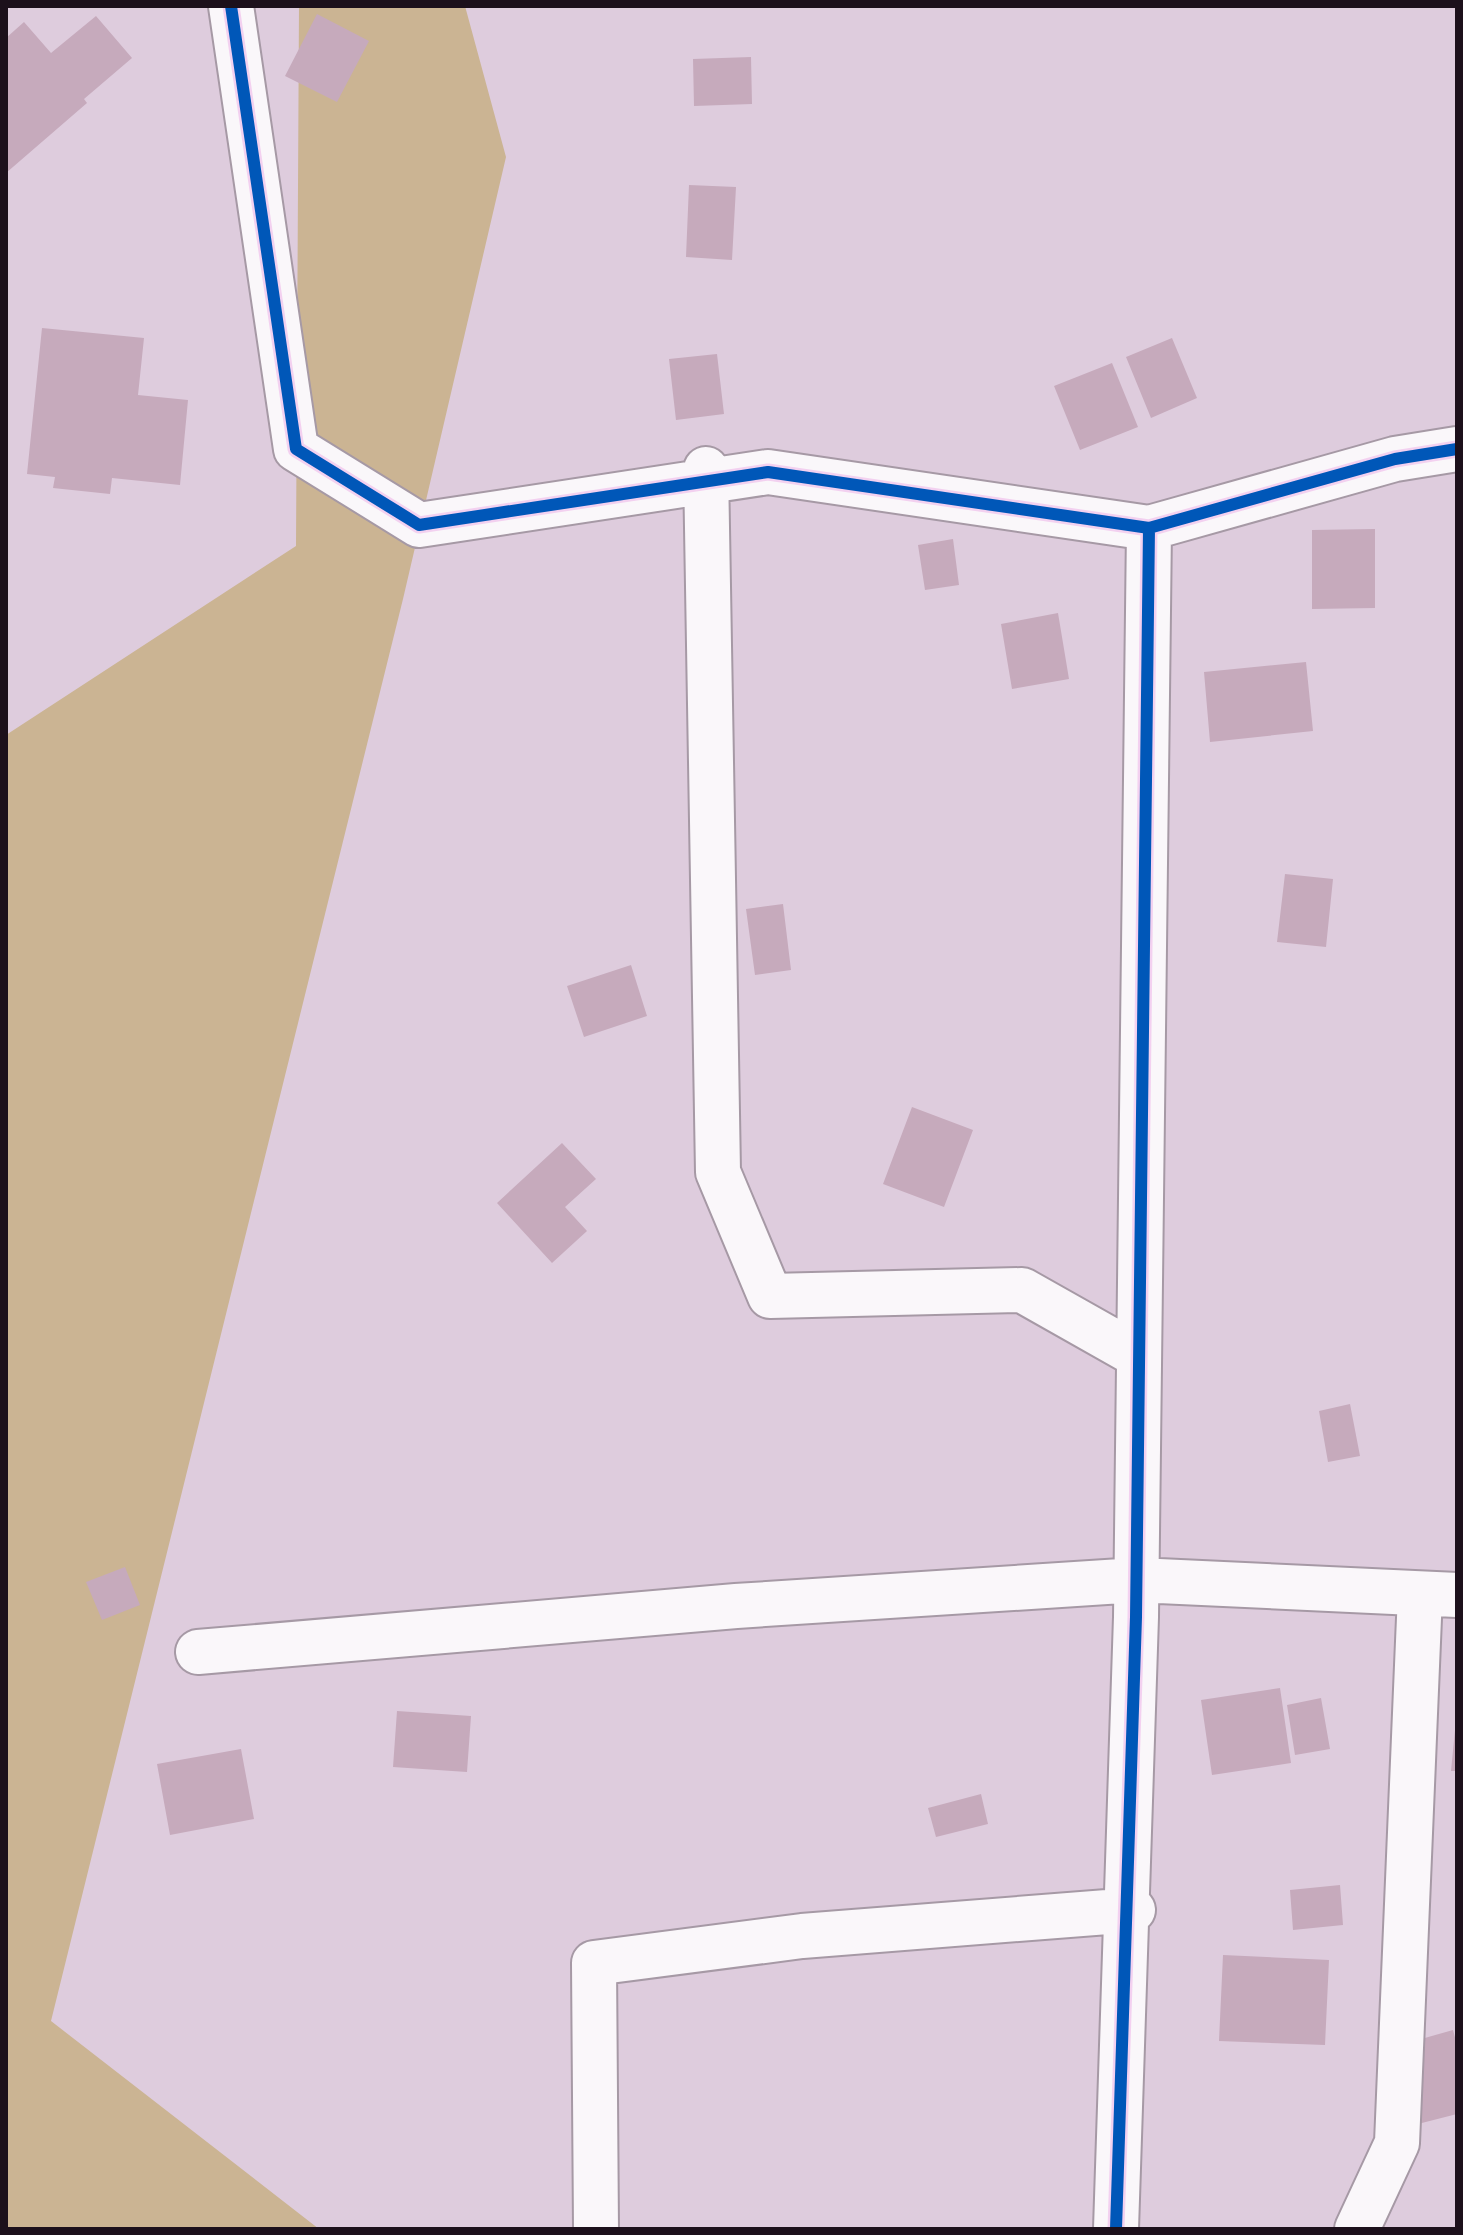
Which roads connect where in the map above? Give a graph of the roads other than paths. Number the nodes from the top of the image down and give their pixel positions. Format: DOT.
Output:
graph roads {
  1 [pos="231,6"];
  2 [pos="1457,449"];
  3 [pos="706,475"];
  4 [pos="1149,528"];
  5 [pos="1139,1356"];
  6 [pos="1137,1580"];
  7 [pos="1439,1594"];
  8 [pos="198,1652"];
  9 [pos="1130,1910"];
  10 [pos="596,2229"];
  11 [pos="1116,2229"];
  12 [pos="1357,2229"];
  1 -- 3 [label="street"];
  2 -- 4 [label="street"];
  3 -- 4 [label="street"];
  3 -- 5 [label="street"];
  4 -- 5 [label="street"];
  5 -- 6 [label="street"];
  6 -- 7 [label="street"];
  6 -- 8 [label="street"];
  6 -- 9 [label="street"];
  7 -- 12 [label="street"];
  9 -- 10 [label="street"];
  9 -- 11 [label="street"];
}
